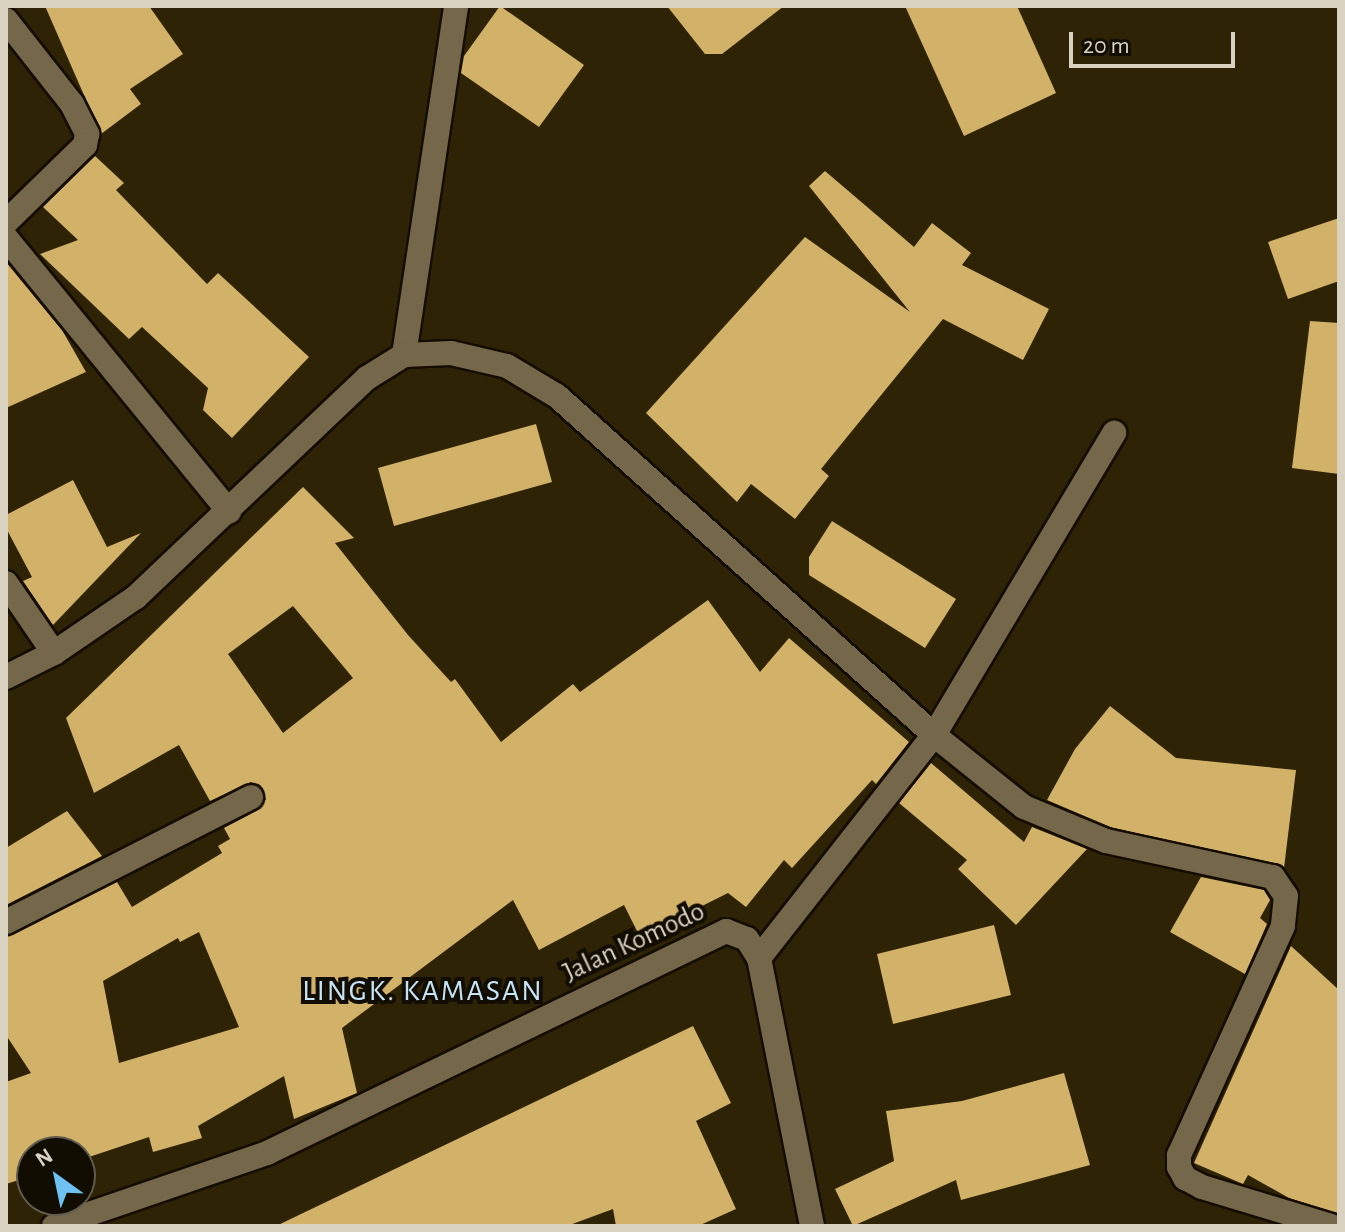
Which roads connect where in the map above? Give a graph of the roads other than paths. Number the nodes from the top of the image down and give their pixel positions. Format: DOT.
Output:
graph roads {
  1 [pos="456,6"];
  2 [pos="6,20"];
  3 [pos="6,222"];
  4 [pos="6,238"];
  5 [pos="404,355"];
  6 [pos="1114,433"];
  7 [pos="229,511"];
  8 [pos="6,583"];
  9 [pos="54,653"];
  10 [pos="6,677"];
  11 [pos="934,735"];
  12 [pos="251,797"];
  13 [pos="6,922"];
  14 [pos="759,958"];
  15 [pos="54,1226"];
  16 [pos="812,1226"];
  17 [pos="1331,1226"];
  1 -- 5 [label="street"];
  2 -- 3 [label="street"];
  4 -- 7 [label="street"];
  5 -- 7 [label="street"];
  5 -- 11 [label="street"];
  6 -- 11 [label="street"];
  7 -- 9 [label="street"];
  8 -- 9 [label="street"];
  9 -- 10 [label="street"];
  11 -- 14 [label="street"];
  11 -- 17 [label="street"];
  12 -- 13 [label="street"];
  14 -- 15 [label="street, Jalan Komodo"];
  14 -- 16 [label="street"];
}
